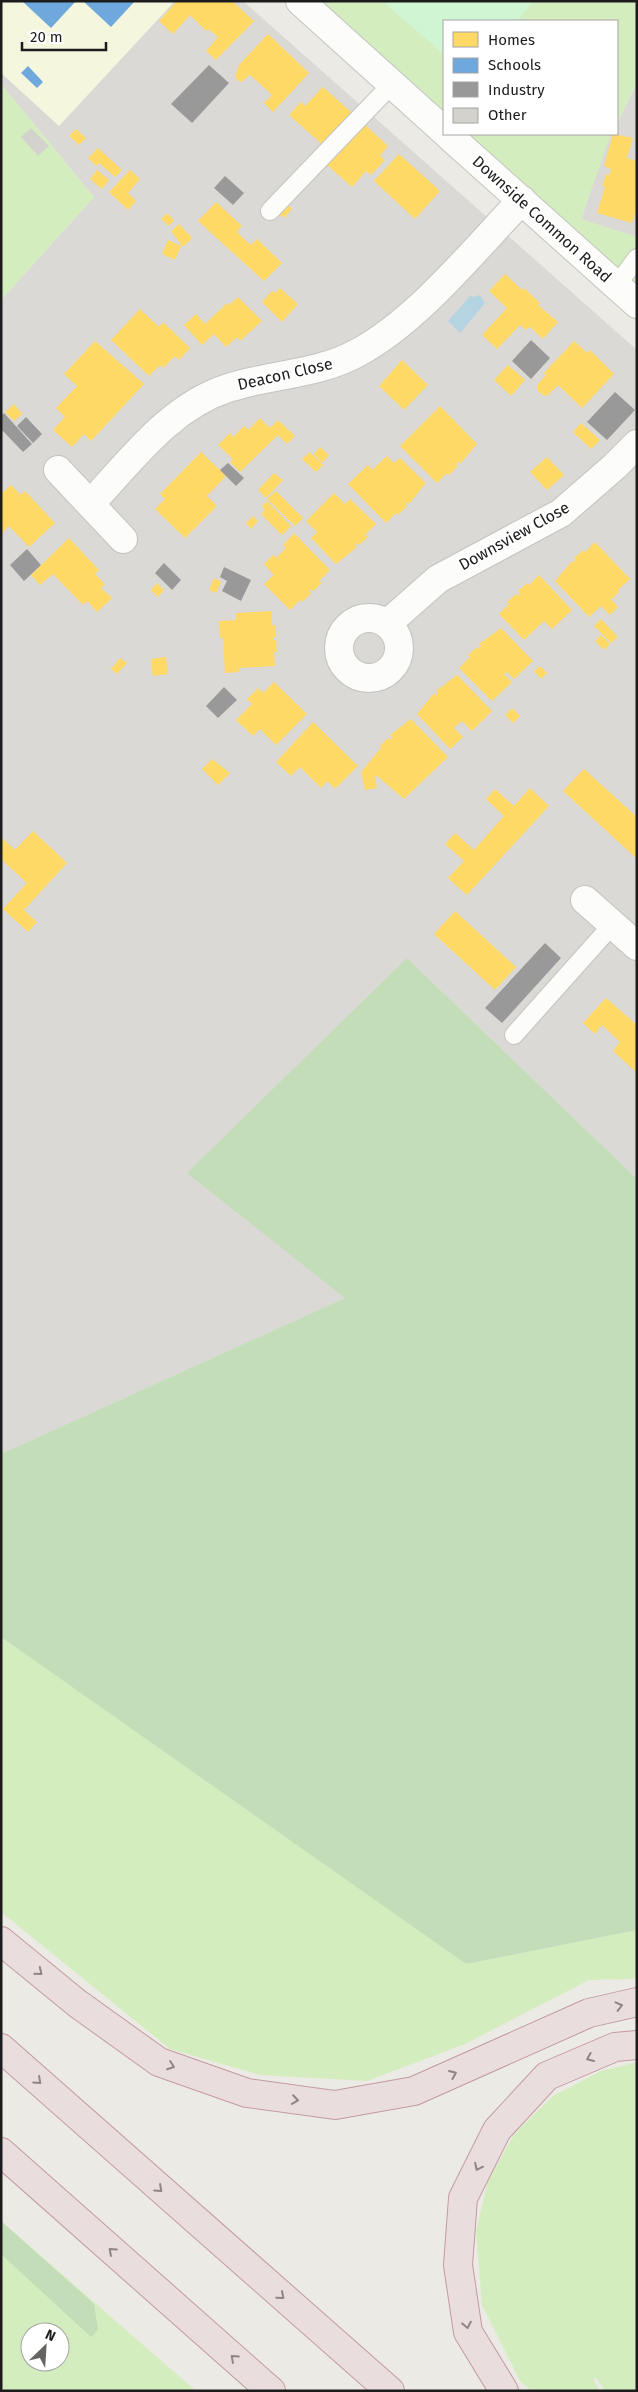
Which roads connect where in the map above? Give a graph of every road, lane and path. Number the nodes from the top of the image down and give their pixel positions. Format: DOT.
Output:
graph roads {
  1 [pos="300,1"];
  2 [pos="391,84"];
  3 [pos="443,130"];
  4 [pos="448,135"];
  5 [pos="522,200"];
  6 [pos="270,211"];
  7 [pos="637,258"];
  8 [pos="616,286"];
  9 [pos="637,304"];
  10 [pos="637,444"];
  11 [pos="58,470"];
  12 [pos="90,504"];
  13 [pos="123,539"];
  14 [pos="388,623"];
  15 [pos="585,900"];
  16 [pos="613,924"];
  17 [pos="637,946"];
  18 [pos="514,1035"];
  19 [pos="1,1941"];
  20 [pos="637,2002"];
  21 [pos="637,2046"];
  22 [pos="1,2048"];
  23 [pos="1,2152"];
  24 [pos="270,2391"];
  25 [pos="390,2391"];
  26 [pos="504,2391"];
  1 -- 2 [label="street, Downside Common Road"];
  2 -- 3 [label="street, Downside Common Road"];
  2 -- 6 [label="lane"];
  4 -- 5 [label="street, Downside Common Road"];
  5 -- 8 [label="street, Downside Common Road"];
  5 -- 12 [label="street, Deacon Close"];
  7 -- 8 [label="lane"];
  8 -- 9 [label="street, Downside Common Road"];
  10 -- 14 [label="street, Downsview Close"];
  11 -- 12 [label="street"];
  12 -- 13 [label="street"];
  15 -- 16 [label="street"];
  16 -- 17 [label="street"];
  16 -- 18 [label="lane"];
  19 -- 20 [label="highway, one-way"];
  21 -- 26 [label="highway, one-way"];
  22 -- 25 [label="highway, one-way"];
  24 -- 23 [label="highway, one-way"];
}
